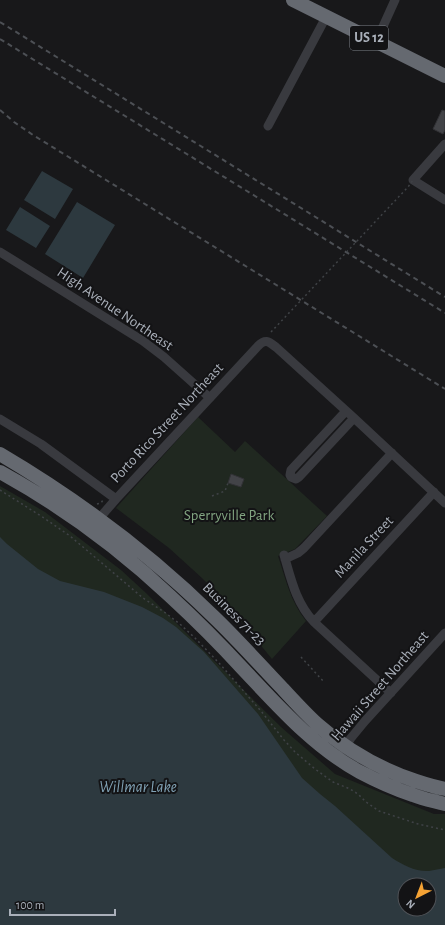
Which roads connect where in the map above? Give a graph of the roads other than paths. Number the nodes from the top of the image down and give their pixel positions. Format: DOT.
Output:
graph roads {
  1 [pos="292,0"];
  2 [pos="395,0"];
  3 [pos="326,17"];
  4 [pos="376,42"];
  5 [pos="445,76"];
  6 [pos="268,126"];
  7 [pos="445,144"];
  8 [pos="445,200"];
  9 [pos="0,252"];
  10 [pos="210,398"];
  11 [pos="346,411"];
  12 [pos="354,418"];
  13 [pos="0,419"];
  14 [pos="392,453"];
  15 [pos="0,454"];
  16 [pos="0,472"];
  17 [pos="434,492"];
  18 [pos="116,499"];
  19 [pos="445,503"];
  20 [pos="99,518"];
  21 [pos="90,530"];
  22 [pos="314,622"];
  23 [pos="445,633"];
  24 [pos="391,693"];
  25 [pos="346,746"];
  26 [pos="338,758"];
  27 [pos="445,789"];
  28 [pos="445,804"];
  1 -- 3 [label="highway, US 12"];
  2 -- 4 [label="street"];
  3 -- 4 [label="highway, US 12"];
  3 -- 6 [label="street"];
  4 -- 5 [label="highway, US 12"];
  7 -- 8 [label="street"];
  9 -- 10 [label="street, High Avenue Northeast"];
  10 -- 11 [label="street, Porto Rico Street Northeast"];
  10 -- 18 [label="street, Porto Rico Street Northeast"];
  11 -- 12 [label="street"];
  11 -- 12 [label="street"];
  12 -- 14 [label="street"];
  13 -- 18 [label="street"];
  14 -- 17 [label="street"];
  14 -- 22 [label="street"];
  15 -- 20 [label="highway, Business 71-23"];
  16 -- 21 [label="highway, Business 71-23"];
  17 -- 19 [label="street"];
  17 -- 22 [label="street, Manila Street"];
  18 -- 20 [label="street, Porto Rico Street Northeast"];
  20 -- 21 [label="street, Porto Rico Street Northeast"];
  20 -- 25 [label="highway, Business 71-23"];
  21 -- 26 [label="highway, Business 71-23"];
  22 -- 24 [label="street"];
  23 -- 24 [label="street, Hawaii Street Northeast"];
  24 -- 25 [label="street, Hawaii Street Northeast"];
  25 -- 26 [label="street, Hawaii Street Northeast"];
  25 -- 27 [label="highway, Business 71-23"];
  26 -- 28 [label="highway, Business 71-23"];
}
